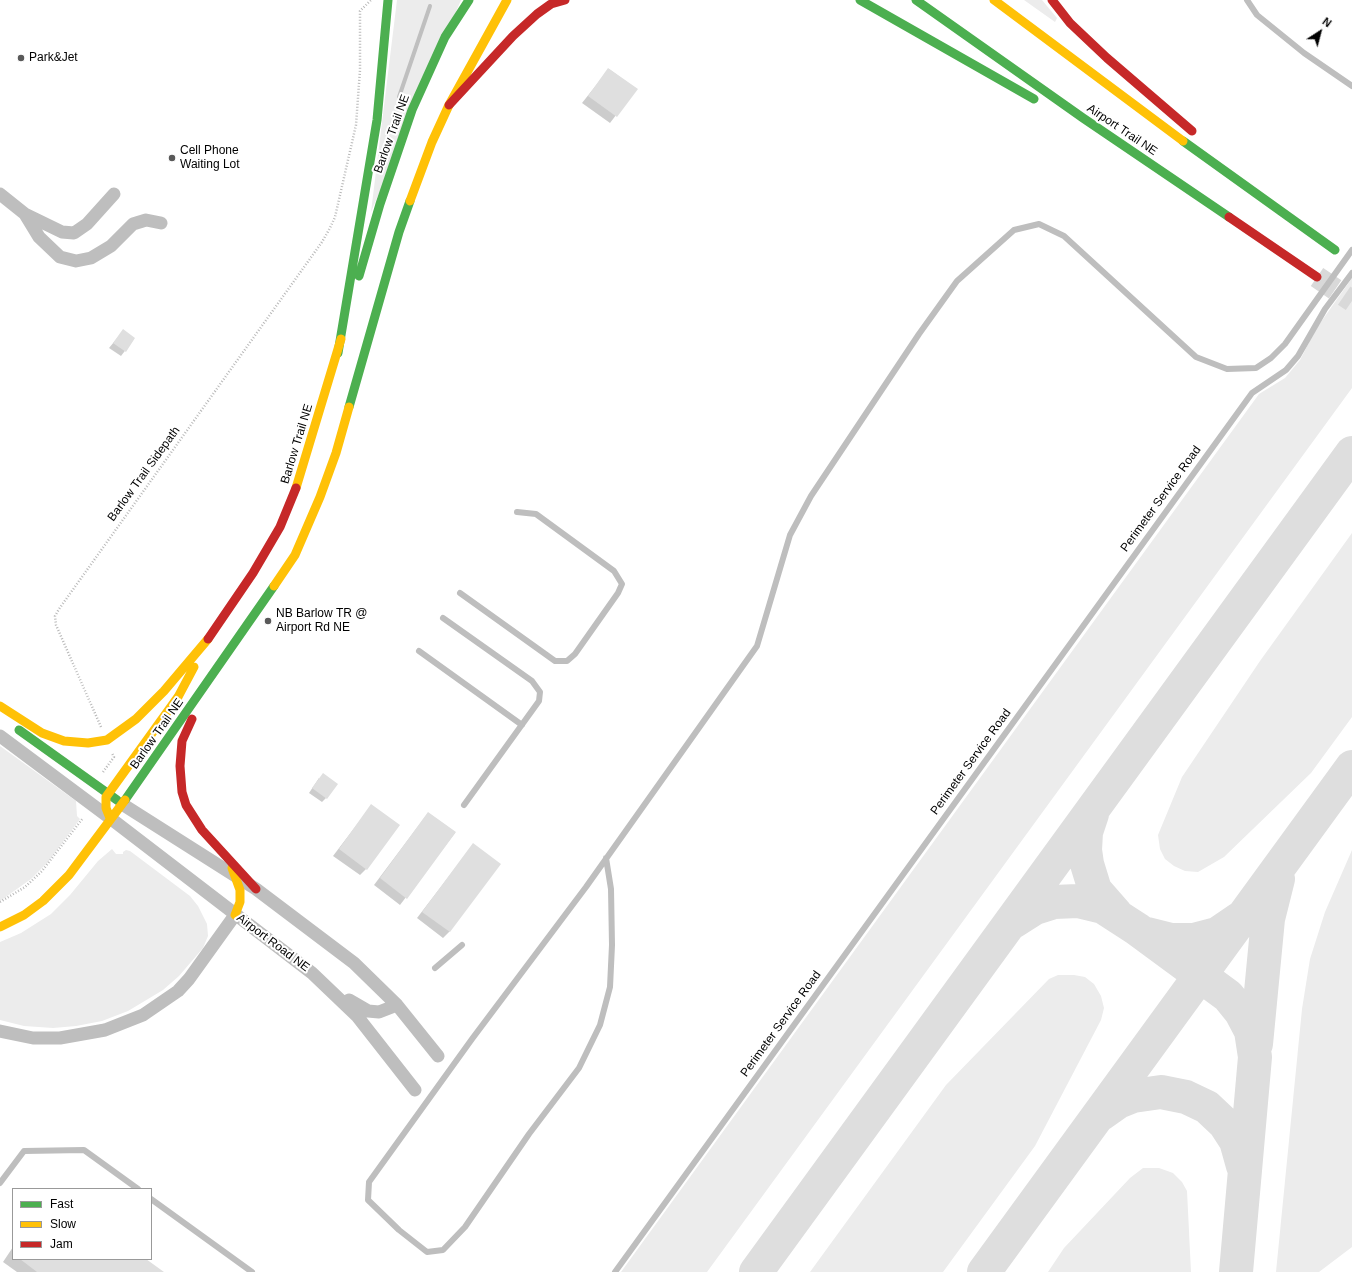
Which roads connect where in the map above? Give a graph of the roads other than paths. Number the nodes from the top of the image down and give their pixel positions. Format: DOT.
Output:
graph roads {
  1 [pos="388,0"];
  2 [pos="469,0"];
  3 [pos="507,0"];
  4 [pos="565,0"];
  5 [pos="860,0"];
  6 [pos="916,0"];
  7 [pos="994,0"];
  8 [pos="1052,0"];
  9 [pos="1247,0"];
  10 [pos="1352,86"];
  11 [pos="1043,104"];
  12 [pos="449,105"];
  13 [pos="1063,116"];
  14 [pos="1083,118"];
  15 [pos="1200,138"];
  16 [pos="1223,158"];
  17 [pos="0,194"];
  18 [pos="114,194"];
  19 [pos="25,214"];
  20 [pos="1293,220"];
  21 [pos="161,223"];
  22 [pos="1335,250"];
  23 [pos="1352,250"];
  24 [pos="1352,273"];
  25 [pos="1317,277"];
  26 [pos="338,353"];
  27 [pos="517,512"];
  28 [pos="460,593"];
  29 [pos="443,618"];
  30 [pos="212,634"];
  31 [pos="419,651"];
  32 [pos="222,663"];
  33 [pos="0,706"];
  34 [pos="5,721"];
  35 [pos="522,725"];
  36 [pos="0,736"];
  37 [pos="108,794"];
  38 [pos="122,804"];
  39 [pos="464,805"];
  40 [pos="110,818"];
  41 [pos="214,845"];
  42 [pos="606,858"];
  43 [pos="237,879"];
  44 [pos="256,889"];
  45 [pos="235,915"];
  46 [pos="0,927"];
  47 [pos="462,946"];
  48 [pos="435,968"];
  49 [pos="312,973"];
  50 [pos="398,1005"];
  51 [pos="0,1031"];
  52 [pos="438,1056"];
  53 [pos="415,1090"];
  54 [pos="0,1183"];
  55 [pos="137,1188"];
  56 [pos="152,1200"];
  57 [pos="252,1272"];
  58 [pos="614,1272"];
  1 -- 26 [label="main road"];
  2 -- 26 [label="main road, Barlow Trail NE"];
  3 -- 12 [label="main road, Barlow Trail NE"];
  4 -- 12 [label="main road"];
  5 -- 11 [label="main road"];
  6 -- 14 [label="main road, Airport Trail NE"];
  7 -- 20 [label="main road"];
  8 -- 15 [label="main road"];
  9 -- 10 [label="lane"];
  12 -- 32 [label="main road, Barlow Trail NE"];
  13 -- 14 [label="main road"];
  14 -- 25 [label="main road, Airport Trail NE"];
  16 -- 20 [label="main road"];
  17 -- 19 [label="street"];
  18 -- 19 [label="street"];
  19 -- 21 [label="street"];
  20 -- 22 [label="main road"];
  23 -- 42 [label="lane"];
  24 -- 58 [label="lane, Perimeter Service Road"];
  26 -- 30 [label="main road, Barlow Trail NE"];
  27 -- 28 [label="lane"];
  29 -- 35 [label="lane"];
  30 -- 33 [label="main road, Barlow Trail NE"];
  30 -- 37 [label="main road"];
  31 -- 35 [label="lane"];
  32 -- 38 [label="main road, Barlow Trail NE"];
  32 -- 41 [label="main road"];
  34 -- 37 [label="main road"];
  35 -- 39 [label="lane"];
  36 -- 40 [label="street, Airport Road NE"];
  37 -- 38 [label="main road"];
  37 -- 40 [label="main road"];
  38 -- 40 [label="main road"];
  38 -- 43 [label="street"];
  40 -- 45 [label="street, Airport Road NE"];
  40 -- 46 [label="main road"];
  41 -- 43 [label="main road"];
  41 -- 44 [label="main road"];
  42 -- 42 [label="lane"];
  43 -- 44 [label="street"];
  43 -- 45 [label="main road"];
  44 -- 50 [label="street"];
  45 -- 49 [label="street, Airport Road NE"];
  45 -- 51 [label="street"];
  47 -- 48 [label="lane"];
  49 -- 50 [label="street"];
  49 -- 53 [label="street, Airport Road NE"];
  50 -- 52 [label="street"];
  54 -- 55 [label="lane"];
  56 -- 57 [label="lane"];
}
